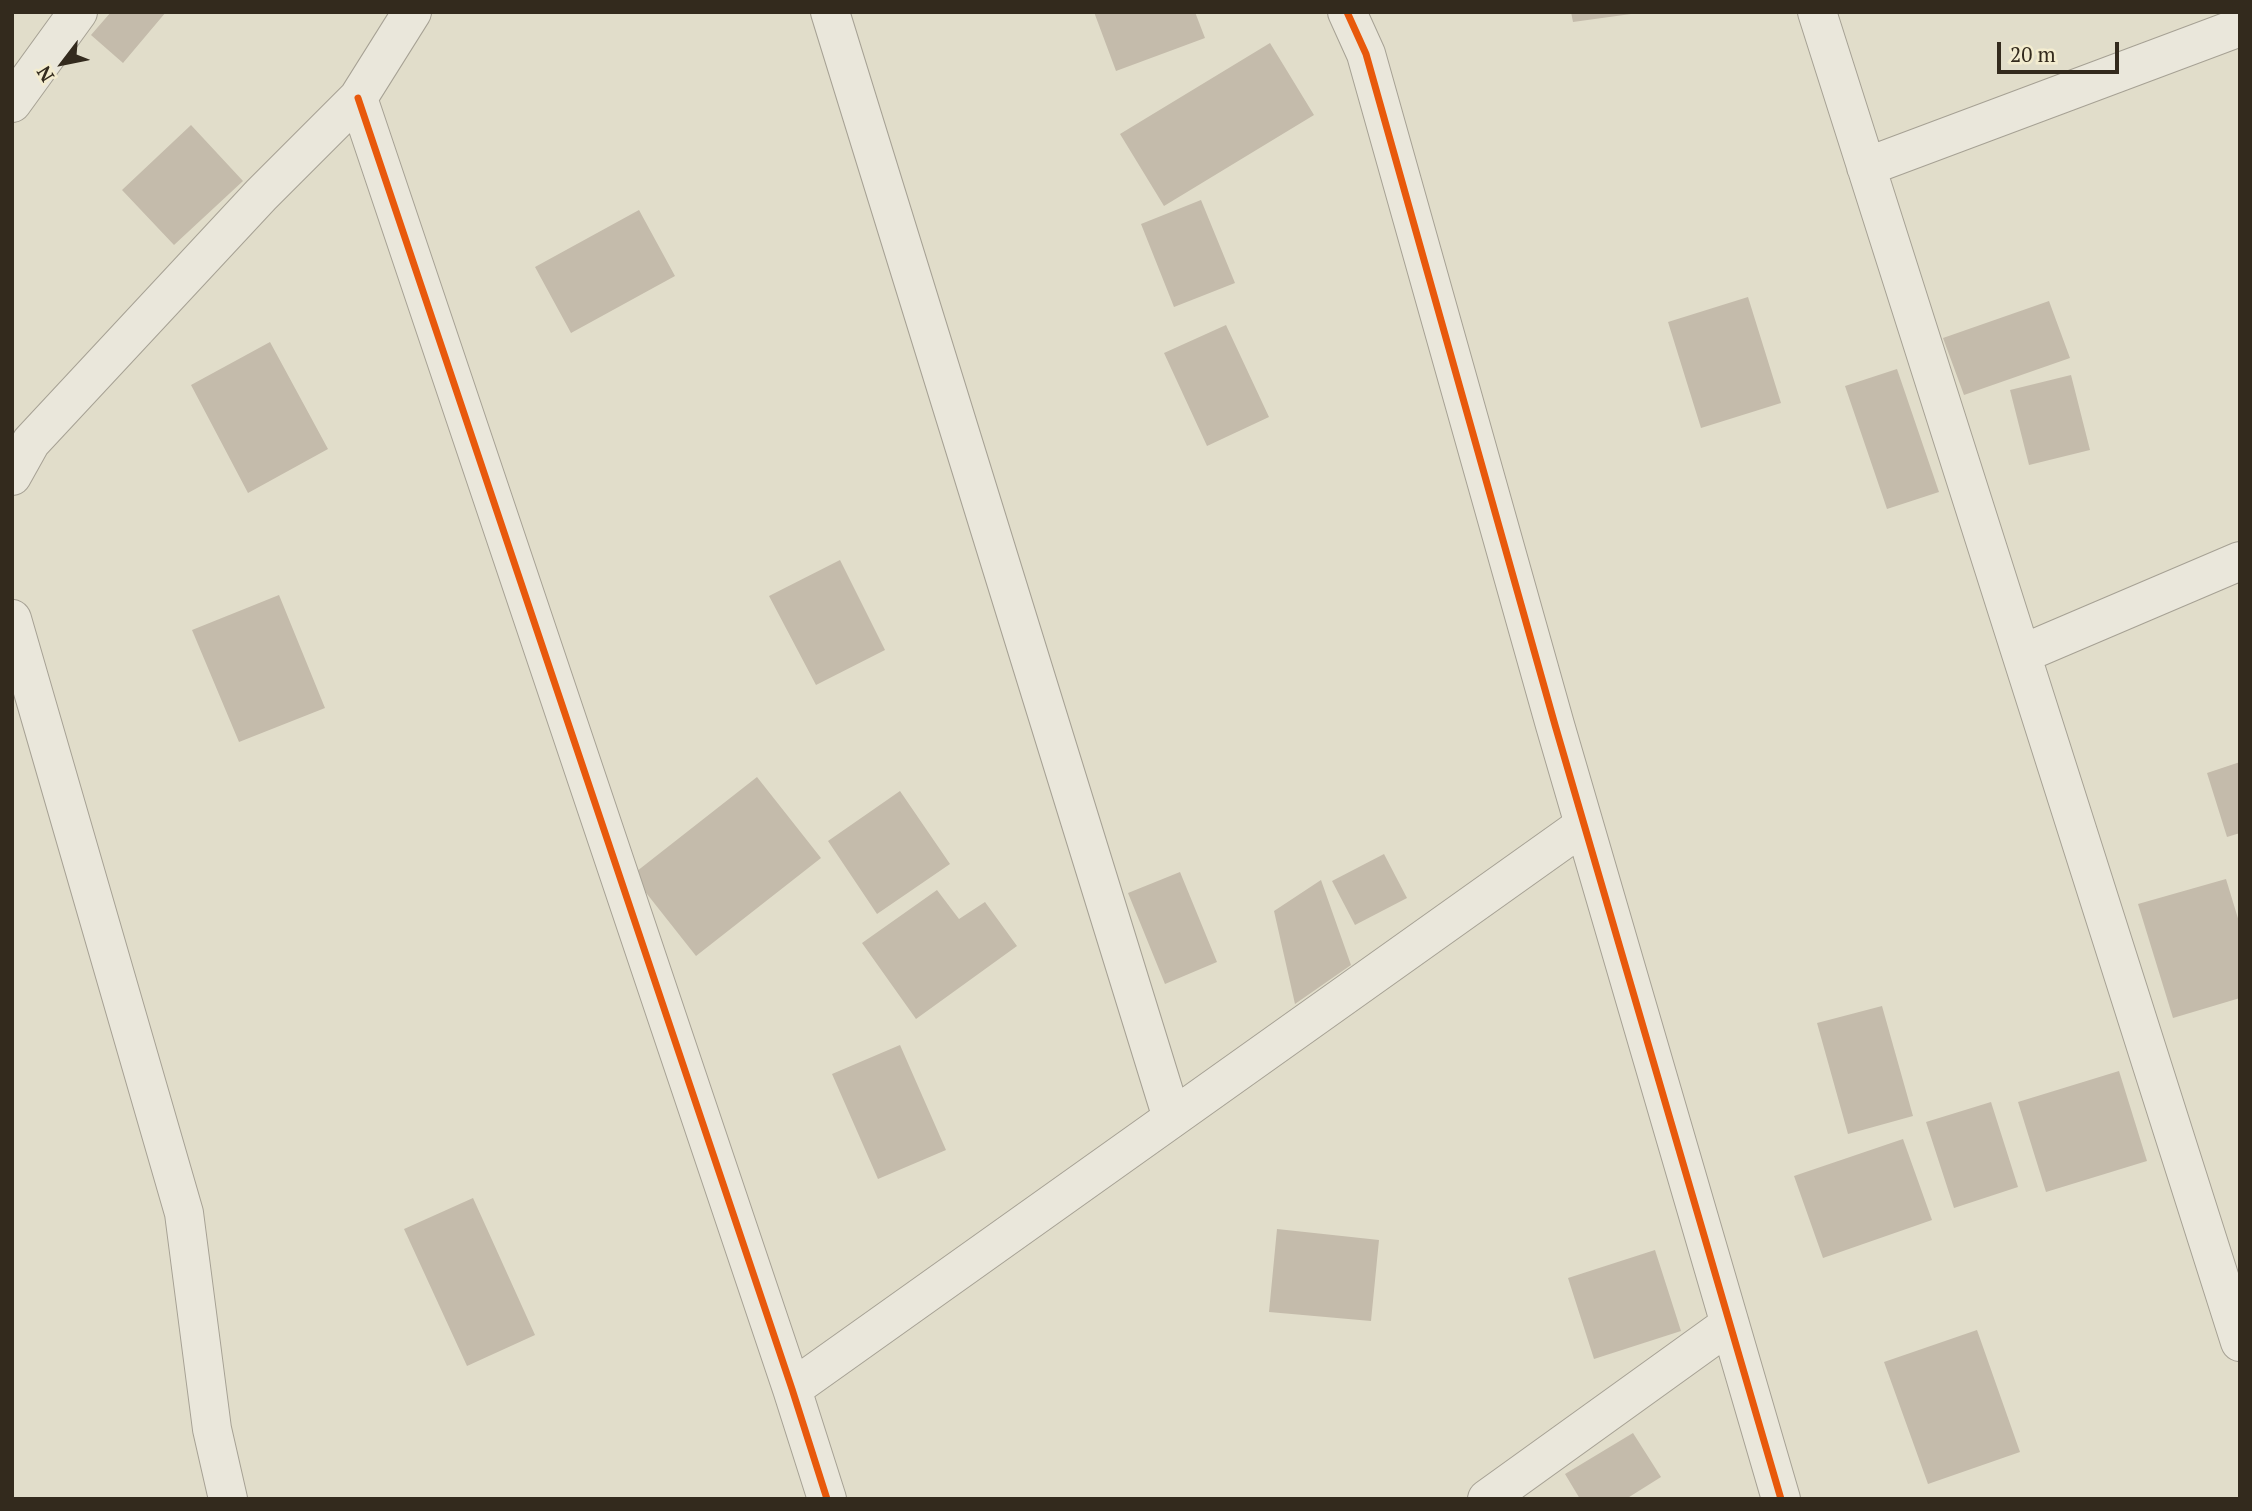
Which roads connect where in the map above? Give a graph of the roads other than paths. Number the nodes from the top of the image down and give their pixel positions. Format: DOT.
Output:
graph roads {
  1 [pos="78,12"];
  2 [pos="412,12"];
  3 [pos="831,12"];
  4 [pos="1347,12"];
  5 [pos="1817,12"];
  6 [pos="2240,27"];
  7 [pos="358,98"];
  8 [pos="12,103"];
  9 [pos="1866,167"];
  10 [pos="12,476"];
  11 [pos="2240,561"];
  12 [pos="12,619"];
  13 [pos="2022,654"];
  14 [pos="1584,825"];
  15 [pos="1172,1118"];
  16 [pos="1730,1324"];
  17 [pos="2240,1342"];
  18 [pos="792,1389"];
  19 [pos="228,1499"];
  20 [pos="827,1499"];
  21 [pos="1487,1499"];
  22 [pos="1781,1499"];
  1 -- 8 [label="street"];
  2 -- 7 [label="street"];
  3 -- 15 [label="street"];
  4 -- 14 [label="street"];
  5 -- 9 [label="street"];
  6 -- 9 [label="street"];
  7 -- 10 [label="street"];
  7 -- 18 [label="street"];
  9 -- 13 [label="street"];
  11 -- 13 [label="street"];
  12 -- 19 [label="street"];
  13 -- 17 [label="street"];
  14 -- 15 [label="street"];
  14 -- 16 [label="street"];
  15 -- 18 [label="street"];
  16 -- 21 [label="street"];
  16 -- 22 [label="street"];
  18 -- 20 [label="street"];
}
